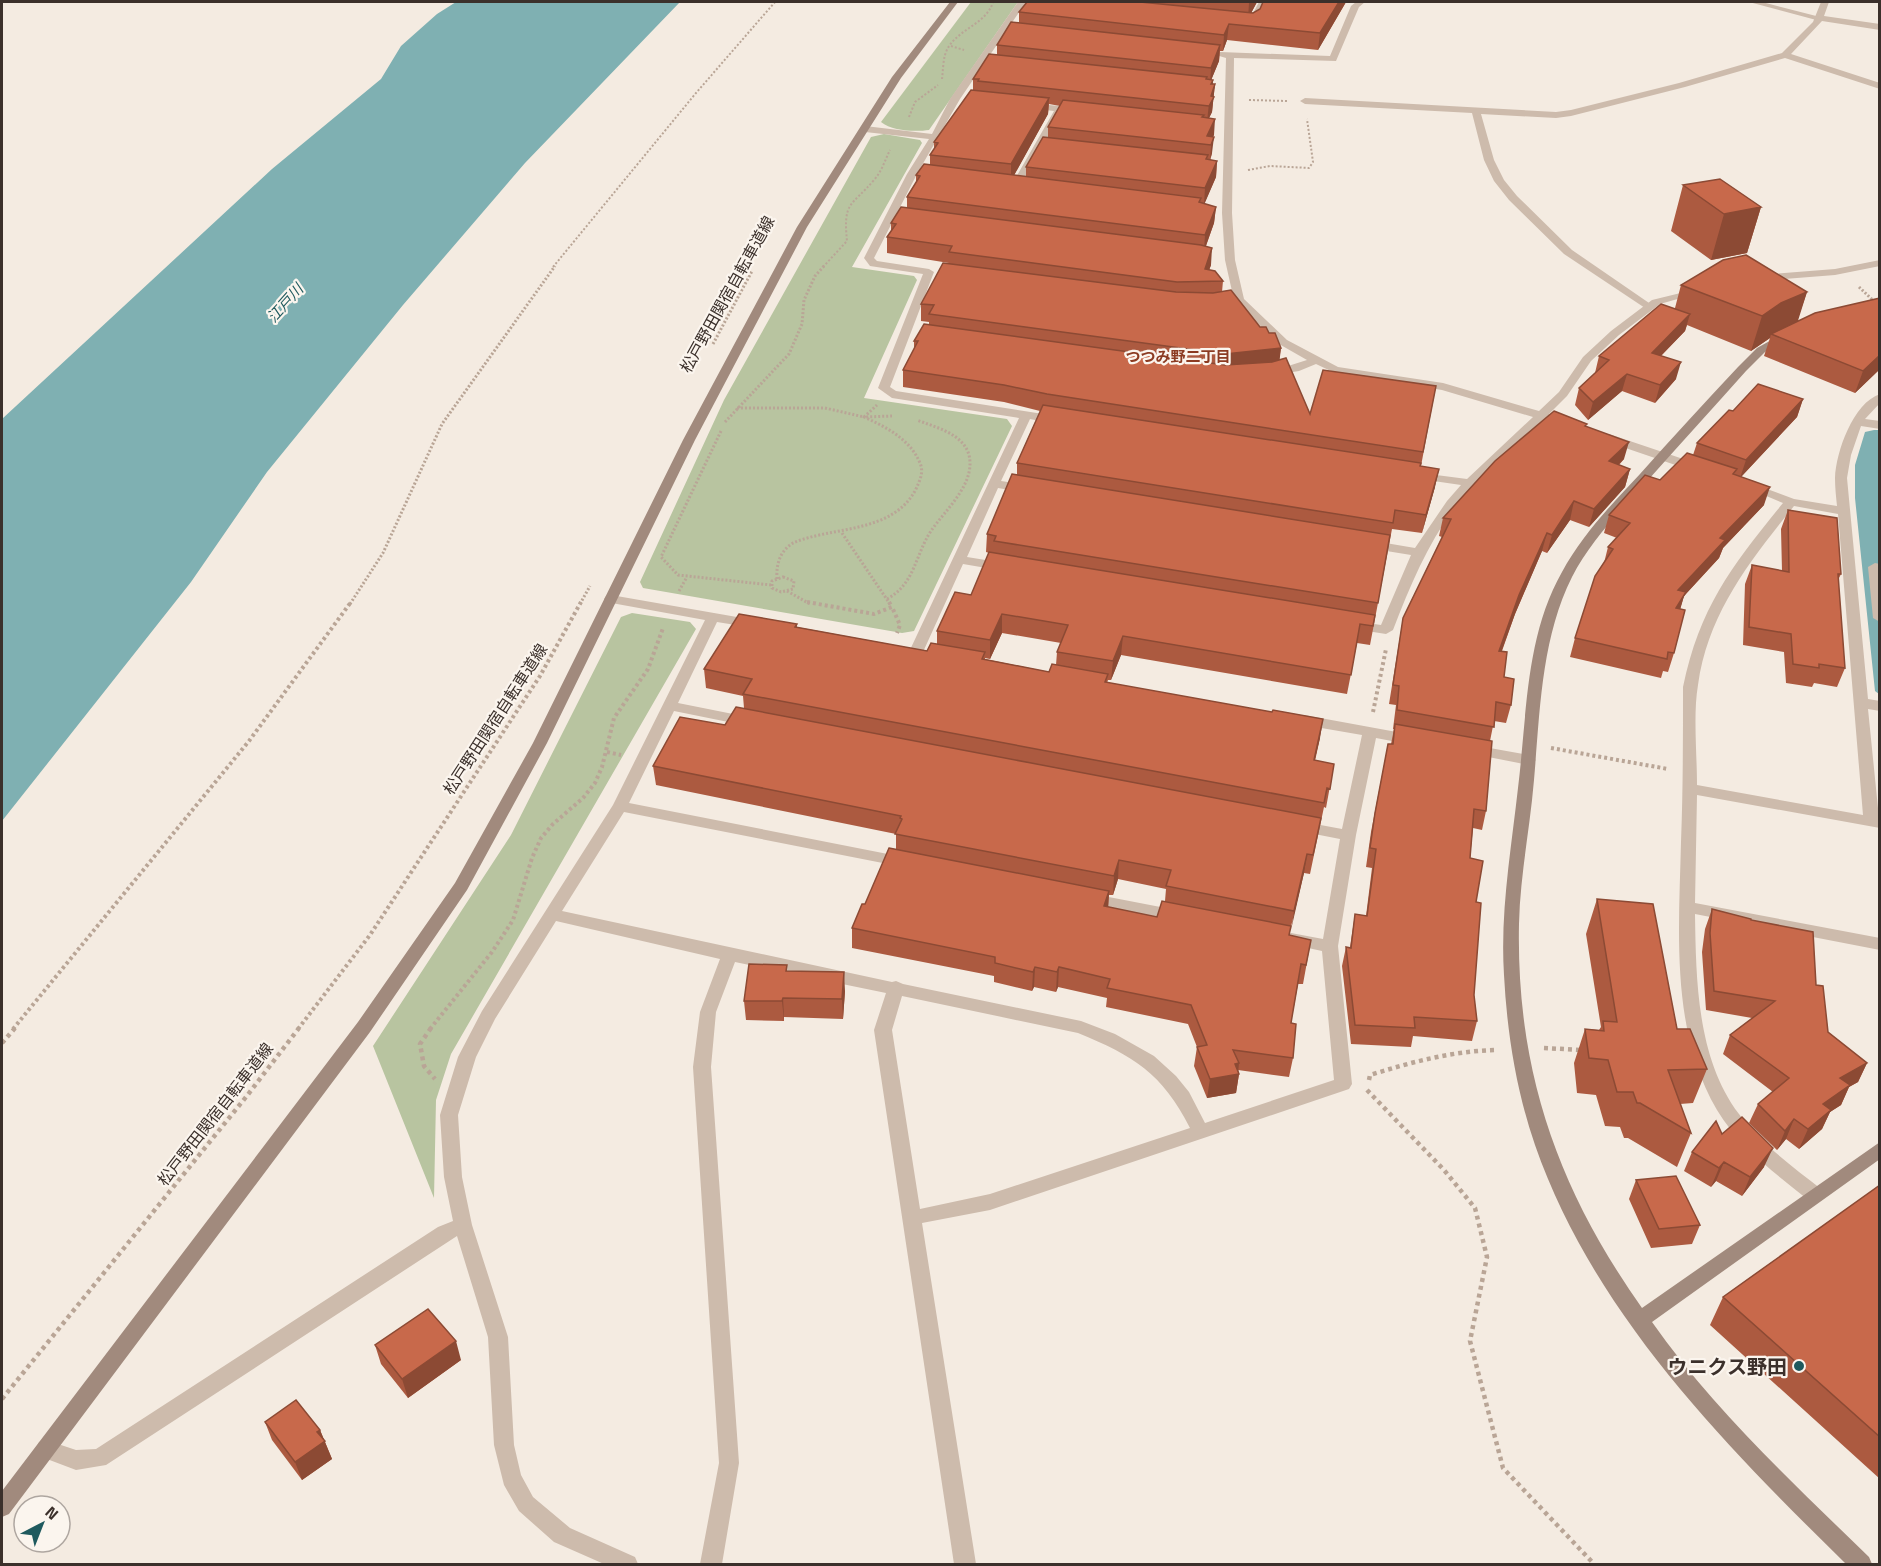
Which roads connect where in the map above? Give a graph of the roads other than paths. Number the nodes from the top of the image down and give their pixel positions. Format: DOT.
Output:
graph roads {
  1 [pos="954,2"];
  2 [pos="1022,2"];
  3 [pos="1263,2"];
  4 [pos="1361,2"];
  5 [pos="1753,2"];
  6 [pos="1825,2"];
  7 [pos="1820,18"];
  8 [pos="1240,22"];
  9 [pos="1880,27"];
  10 [pos="1208,54"];
  11 [pos="1785,55"];
  12 [pos="1230,57"];
  13 [pos="1880,86"];
  14 [pos="1305,102"];
  15 [pos="1024,106"];
  16 [pos="1059,109"];
  17 [pos="1476,111"];
  18 [pos="1093,113"];
  19 [pos="865,129"];
  20 [pos="935,137"];
  21 [pos="1038,147"];
  22 [pos="1050,148"];
  23 [pos="1004,185"];
  24 [pos="1016,186"];
  25 [pos="1028,188"];
  26 [pos="1880,262"];
  27 [pos="1750,280"];
  28 [pos="1709,289"];
  29 [pos="1648,307"];
  30 [pos="1795,331"];
  31 [pos="1316,360"];
  32 [pos="1256,377"];
  33 [pos="1880,397"];
  34 [pos="1026,415"];
  35 [pos="1540,415"];
  36 [pos="1073,422"];
  37 [pos="1562,422"];
  38 [pos="1858,422"];
  39 [pos="1880,425"];
  40 [pos="1596,434"];
  41 [pos="1662,456"];
  42 [pos="1705,471"];
  43 [pos="1400,472"];
  44 [pos="1470,483"];
  45 [pos="1737,483"];
  46 [pos="995,484"];
  47 [pos="1042,491"];
  48 [pos="1791,502"];
  49 [pos="1845,511"];
  50 [pos="1360,542"];
  51 [pos="1419,552"];
  52 [pos="960,560"];
  53 [pos="1875,567"];
  54 [pos="1018,569"];
  55 [pos="611,599"];
  56 [pos="713,617"];
  57 [pos="1880,618"];
  58 [pos="1340,623"];
  59 [pos="769,627"];
  60 [pos="916,652"];
  61 [pos="1861,703"];
  62 [pos="1880,705"];
  63 [pos="671,706"];
  64 [pos="1288,718"];
  65 [pos="765,724"];
  66 [pos="1371,726"];
  67 [pos="1426,742"];
  68 [pos="1461,748"];
  69 [pos="1529,760"];
  70 [pos="1690,781"];
  71 [pos="620,806"];
  72 [pos="1875,822"];
  73 [pos="1290,824"];
  74 [pos="1348,835"];
  75 [pos="923,866"];
  76 [pos="1074,896"];
  77 [pos="1687,907"];
  78 [pos="553,915"];
  79 [pos="1191,919"];
  80 [pos="1272,935"];
  81 [pos="1880,944"];
  82 [pos="1330,946"];
  83 [pos="729,955"];
  84 [pos="896,987"];
  85 [pos="1200,1130"];
  86 [pos="1880,1149"];
  87 [pos="1814,1194"];
  88 [pos="911,1218"];
  89 [pos="463,1225"];
  90 [pos="1638,1321"];
  91 [pos="46,1449"];
  92 [pos="2,1507"];
  93 [pos="627,1564"];
  94 [pos="711,1564"];
  95 [pos="965,1564"];
  96 [pos="1861,1564"];
  1 -- 19 [label="street"];
  2 -- 20 [label="street"];
  3 -- 8 [label="street"];
  4 -- 12 [label="street"];
  5 -- 7 [label="street"];
  6 -- 7 [label="street"];
  7 -- 9 [label="street"];
  7 -- 11 [label="street"];
  10 -- 12 [label="street"];
  11 -- 13 [label="street"];
  11 -- 17 [label="street"];
  12 -- 31 [label="street"];
  14 -- 17 [label="street"];
  15 -- 16 [label="street"];
  16 -- 18 [label="street"];
  16 -- 21 [label="street"];
  17 -- 29 [label="street"];
  19 -- 20 [label="street"];
  19 -- 55 [label="street"];
  20 -- 34 [label="street"];
  21 -- 22 [label="street"];
  21 -- 24 [label="street"];
  23 -- 24 [label="street"];
  24 -- 25 [label="street"];
  26 -- 27 [label="street"];
  28 -- 29 [label="street"];
  29 -- 35 [label="street"];
  30 -- 41 [label="street"];
  31 -- 32 [label="street"];
  31 -- 35 [label="street"];
  33 -- 38 [label="street"];
  34 -- 36 [label="street"];
  34 -- 46 [label="street"];
  35 -- 37 [label="street"];
  35 -- 44 [label="street"];
  38 -- 39 [label="street"];
  38 -- 49 [label="street"];
  40 -- 41 [label="street"];
  41 -- 42 [label="street"];
  41 -- 69 [label="street"];
  43 -- 44 [label="street"];
  44 -- 51 [label="street"];
  45 -- 48 [label="street"];
  46 -- 47 [label="street"];
  46 -- 52 [label="street"];
  48 -- 49 [label="street"];
  48 -- 70 [label="street"];
  49 -- 61 [label="street"];
  50 -- 51 [label="street"];
  51 -- 58 [label="street"];
  52 -- 54 [label="street"];
  52 -- 60 [label="street"];
  53 -- 57 [label="street"];
  55 -- 56 [label="street"];
  55 -- 91 [label="street"];
  56 -- 59 [label="street"];
  56 -- 63 [label="street"];
  61 -- 62 [label="street"];
  61 -- 72 [label="street"];
  63 -- 65 [label="street"];
  63 -- 71 [label="street"];
  64 -- 66 [label="street"];
  66 -- 67 [label="street"];
  66 -- 74 [label="street"];
  68 -- 69 [label="street"];
  69 -- 90 [label="street"];
  70 -- 72 [label="street"];
  70 -- 77 [label="street"];
  71 -- 75 [label="street"];
  71 -- 78 [label="street"];
  73 -- 74 [label="street"];
  74 -- 82 [label="street"];
  76 -- 79 [label="street"];
  77 -- 81 [label="street"];
  77 -- 87 [label="street"];
  78 -- 83 [label="street"];
  78 -- 89 [label="street"];
  80 -- 82 [label="street"];
  82 -- 85 [label="street"];
  83 -- 84 [label="street"];
  83 -- 94 [label="street"];
  84 -- 85 [label="street"];
  84 -- 88 [label="street"];
  85 -- 88 [label="street"];
  86 -- 87 [label="street"];
  87 -- 90 [label="street"];
  88 -- 95 [label="street"];
  89 -- 91 [label="street"];
  89 -- 93 [label="street"];
  90 -- 96 [label="street"];
  91 -- 92 [label="street"];
}
